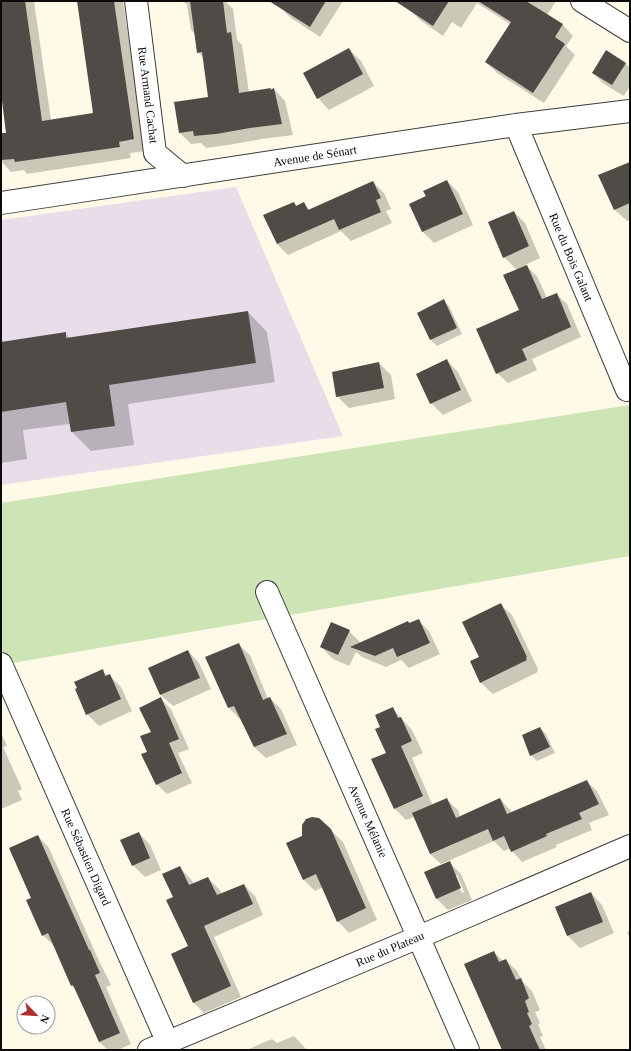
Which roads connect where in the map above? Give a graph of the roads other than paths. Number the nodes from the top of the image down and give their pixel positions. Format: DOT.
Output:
graph roads {
  1 [pos="136,1"];
  2 [pos="582,1"];
  3 [pos="630,31"];
  4 [pos="630,111"];
  5 [pos="516,125"];
  6 [pos="183,176"];
  7 [pos="1,204"];
  8 [pos="627,390"];
  9 [pos="267,592"];
  10 [pos="1,664"];
  11 [pos="630,846"];
  12 [pos="419,937"];
  13 [pos="162,1047"];
  14 [pos="468,1050"];
  1 -- 6 [label="street, Rue Armand Cachat"];
  2 -- 3 [label="street"];
  4 -- 5 [label="street, Avenue de Sénart"];
  5 -- 6 [label="street, Avenue de Sénart"];
  5 -- 8 [label="street, Rue du Bois Galant"];
  6 -- 7 [label="street, Avenue de Sénart"];
  9 -- 12 [label="street, Avenue Mélanie"];
  10 -- 13 [label="street, Rue Sébastien Digard"];
  11 -- 12 [label="street, Rue du Plateau"];
  12 -- 13 [label="street, Rue du Plateau"];
  12 -- 14 [label="street, Avenue Mélanie"];
}
